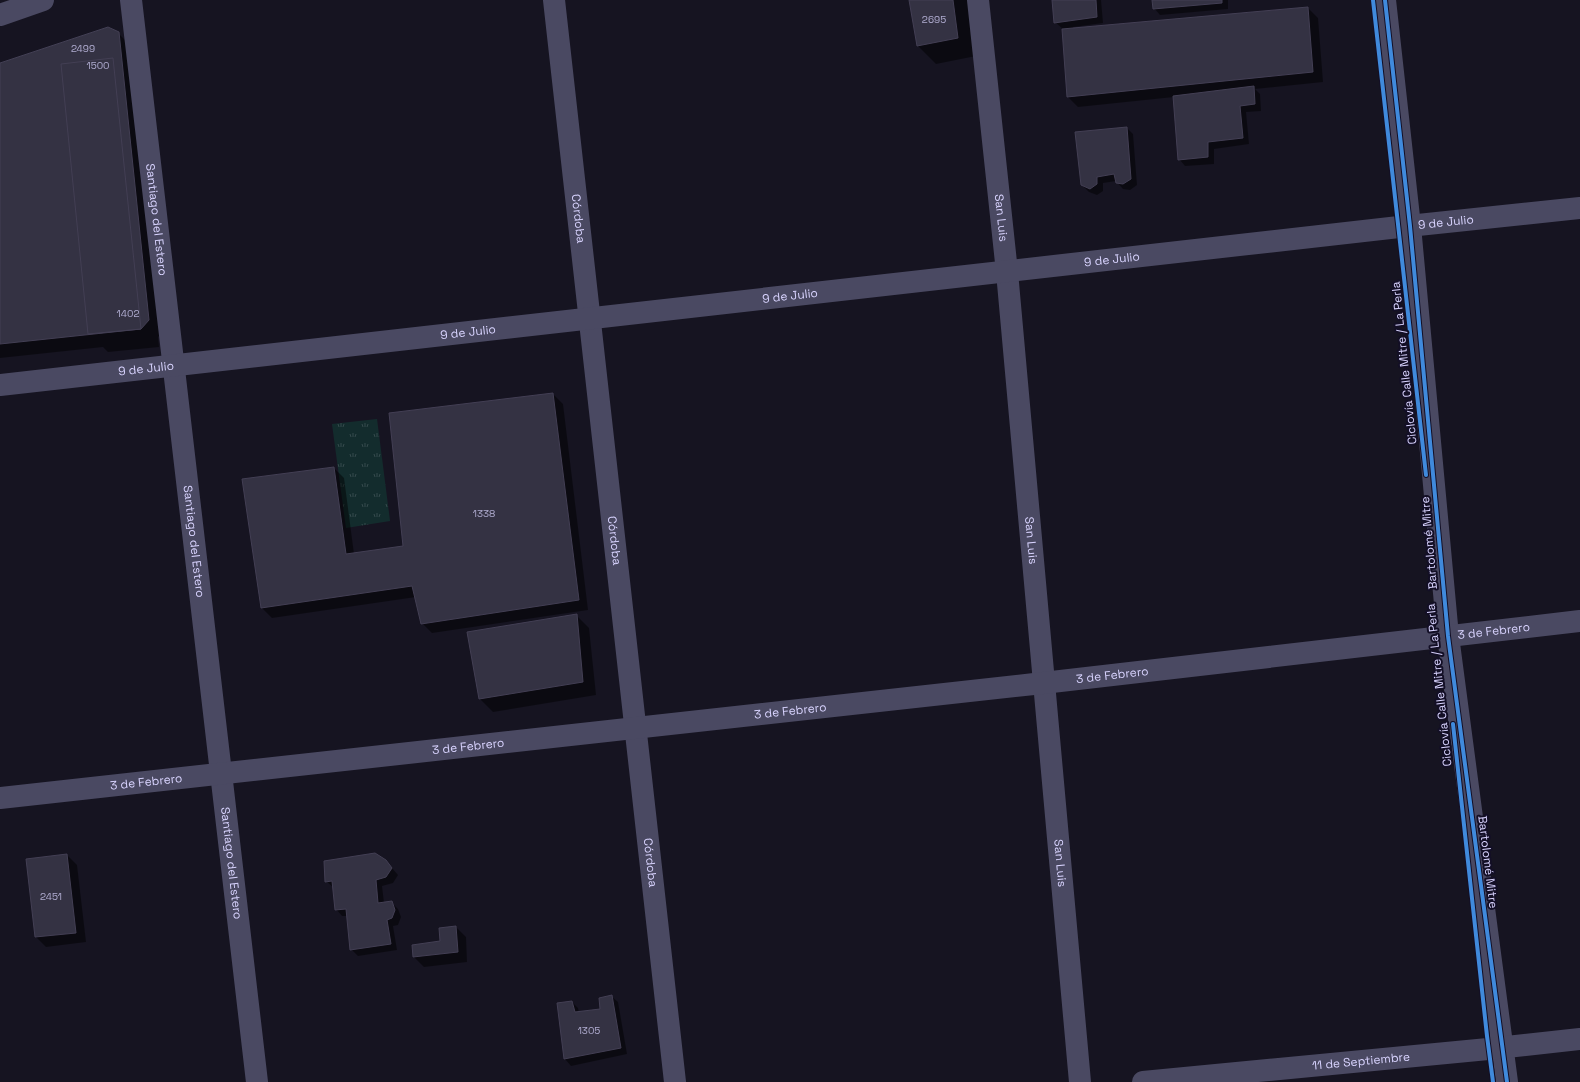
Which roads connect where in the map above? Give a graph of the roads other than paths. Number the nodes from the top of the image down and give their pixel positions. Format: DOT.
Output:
graph roads {
  1 [pos="43,0"];
  2 [pos="131,0"];
  3 [pos="554,0"];
  4 [pos="978,0"];
  5 [pos="1386,0"];
  6 [pos="0,15"];
  7 [pos="1580,208"];
  8 [pos="1410,226"];
  9 [pos="1007,272"];
  10 [pos="590,319"];
  11 [pos="173,366"];
  12 [pos="0,386"];
  13 [pos="1580,621"];
  14 [pos="1448,636"];
  15 [pos="1043,683"];
  16 [pos="635,727"];
  17 [pos="221,774"];
  18 [pos="0,798"];
  19 [pos="1580,1038"];
  20 [pos="1502,1048"];
  21 [pos="257,1082"];
  22 [pos="675,1082"];
  23 [pos="1080,1082"];
  24 [pos="1143,1082"];
  25 [pos="1507,1082"];
  1 -- 6 [label="street"];
  2 -- 11 [label="street, Santiago del Estero"];
  3 -- 10 [label="street, Córdoba"];
  4 -- 9 [label="street, San Luis"];
  5 -- 8 [label="street, Bartolomé Mitre"];
  7 -- 8 [label="street, 9 de Julio"];
  8 -- 9 [label="street, 9 de Julio"];
  8 -- 14 [label="street, Bartolomé Mitre"];
  9 -- 10 [label="street, 9 de Julio"];
  9 -- 15 [label="street, San Luis"];
  10 -- 11 [label="street, 9 de Julio"];
  10 -- 16 [label="street, Córdoba"];
  11 -- 12 [label="street, 9 de Julio"];
  11 -- 17 [label="street, Santiago del Estero"];
  13 -- 14 [label="street, 3 de Febrero"];
  14 -- 15 [label="street, 3 de Febrero"];
  14 -- 20 [label="street, Bartolomé Mitre"];
  15 -- 16 [label="street, 3 de Febrero"];
  15 -- 23 [label="street, San Luis"];
  16 -- 17 [label="street, 3 de Febrero"];
  16 -- 22 [label="street, Córdoba"];
  17 -- 18 [label="street, 3 de Febrero"];
  17 -- 21 [label="street, Santiago del Estero"];
  19 -- 20 [label="street, 11 de Septiembre"];
  20 -- 24 [label="street, 11 de Septiembre"];
  20 -- 25 [label="street, Bartolomé Mitre"];
}
